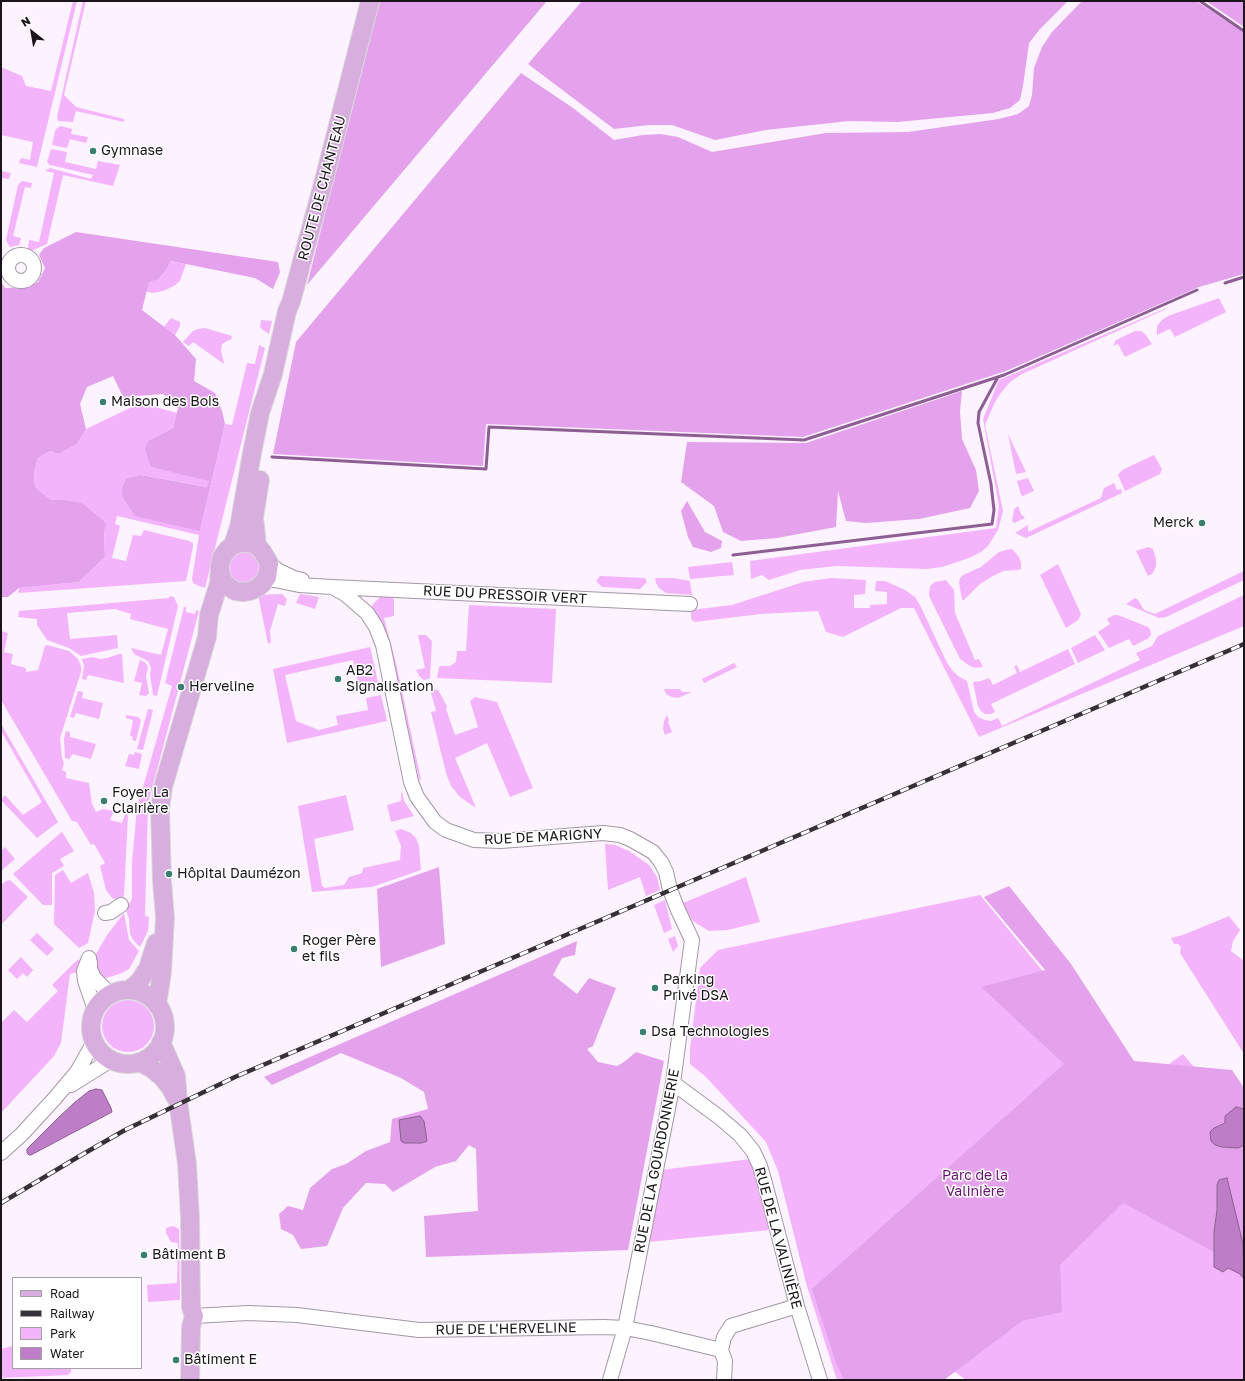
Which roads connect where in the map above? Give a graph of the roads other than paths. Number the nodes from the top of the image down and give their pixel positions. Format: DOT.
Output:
graph roads {
  1 [pos="370,1"];
  2 [pos="273,374"];
  3 [pos="233,545"];
  4 [pos="262,553"];
  5 [pos="220,571"];
  6 [pos="265,580"];
  7 [pos="326,586"];
  8 [pos="243,592"];
  9 [pos="690,604"];
  10 [pos="207,637"];
  11 [pos="162,880"];
  12 [pos="121,905"];
  13 [pos="104,913"];
  14 [pos="692,940"];
  15 [pos="121,991"];
  16 [pos="157,1004"];
  17 [pos="95,1010"];
  18 [pos="94,1042"];
  19 [pos="162,1042"];
  20 [pos="111,1060"];
  21 [pos="139,1062"];
  22 [pos="673,1083"];
  23 [pos="56,1098"];
  24 [pos="178,1101"];
  25 [pos="1,1154"];
  26 [pos="797,1306"];
  27 [pos="194,1316"];
  28 [pos="624,1328"];
  29 [pos="721,1350"];
  30 [pos="190,1380"];
  31 [pos="610,1380"];
  32 [pos="724,1380"];
  33 [pos="820,1380"];
  1 -- 2 [label="main road, ROUTE DE CHANTEAU"];
  2 -- 3 [label="main road, ROUTE DE CHANTEAU"];
  2 -- 4 [label="main road, ROUTE DE CHANTEAU"];
  3 -- 4 [label="main road"];
  3 -- 5 [label="main road, ROUTE DE CHANTEAU"];
  4 -- 6 [label="main road, ROUTE DE CHANTEAU"];
  4 -- 7 [label="street, RUE DU PRESSOIR VERT"];
  5 -- 8 [label="main road"];
  5 -- 10 [label="main road, ROUTE DE CHANTEAU"];
  6 -- 7 [label="street, RUE DU PRESSOIR VERT"];
  6 -- 8 [label="main road, ROUTE DE CHANTEAU"];
  7 -- 9 [label="street, RUE DU PRESSOIR VERT"];
  7 -- 14 [label="street, RUE DE MARIGNY"];
  8 -- 10 [label="main road, ROUTE DE CHANTEAU"];
  10 -- 11 [label="main road, ROUTE DE CHANTEAU"];
  11 -- 15 [label="main road, ROUTE DE CHANTEAU"];
  11 -- 16 [label="main road, ROUTE DE CHANTEAU"];
  12 -- 13 [label="street"];
  14 -- 22 [label="street, RUE DE LA GOURDONNERIE"];
  15 -- 16 [label="main road"];
  15 -- 17 [label="main road"];
  15 -- 17 [label="street"];
  16 -- 19 [label="main road"];
  17 -- 18 [label="main road"];
  18 -- 20 [label="main road"];
  18 -- 23 [label="street"];
  19 -- 21 [label="main road"];
  19 -- 24 [label="main road"];
  20 -- 21 [label="main road"];
  20 -- 23 [label="street"];
  21 -- 24 [label="main road"];
  22 -- 26 [label="street, RUE DE LA VALINIÈRE"];
  22 -- 28 [label="street, RUE DE LA GOURDONNERIE"];
  23 -- 25 [label="street"];
  24 -- 27 [label="main road"];
  26 -- 29 [label="street"];
  26 -- 33 [label="street, RUE DE LA VALINIÈRE"];
  27 -- 28 [label="street, RUE DE L'HERVELINE"];
  27 -- 30 [label="main road"];
  28 -- 29 [label="street, RUE DE L'HERVELINE"];
  28 -- 31 [label="street, RUE DE LA GOURDONNERIE"];
  29 -- 32 [label="street"];
}
